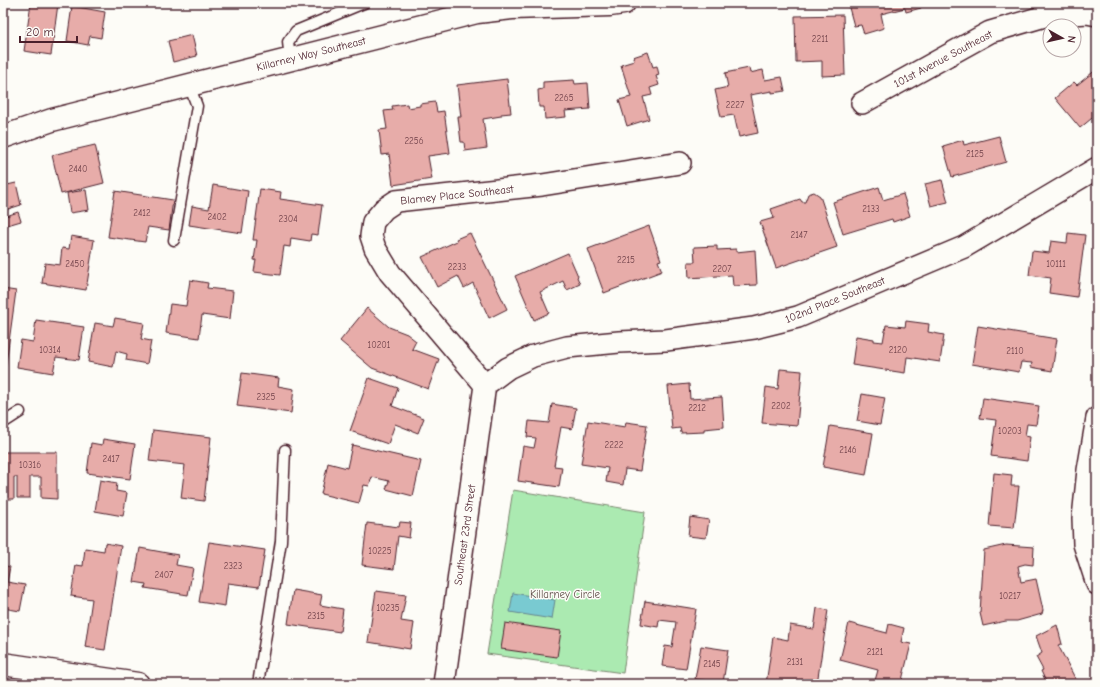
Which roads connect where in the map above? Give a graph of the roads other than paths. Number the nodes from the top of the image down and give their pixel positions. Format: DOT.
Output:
graph roads {
  1 [pos="364,3"];
  2 [pos="624,3"];
  3 [pos="1097,15"];
  4 [pos="290,59"];
  5 [pos="189,85"];
  6 [pos="862,103"];
  7 [pos="3,137"];
  8 [pos="680,163"];
  9 [pos="1097,168"];
  10 [pos="174,240"];
  11 [pos="485,385"];
  12 [pos="20,412"];
  13 [pos="1097,418"];
  14 [pos="3,423"];
  15 [pos="285,450"];
  16 [pos="1097,584"];
  17 [pos="3,664"];
  18 [pos="68,679"];
  19 [pos="138,684"];
  20 [pos="258,684"];
  21 [pos="444,684"];
  1 -- 4 [label="lane"];
  2 -- 4 [label="street, Killarney Way Southeast"];
  3 -- 6 [label="street, 101st Avenue Southeast"];
  4 -- 5 [label="street, Killarney Way Southeast"];
  5 -- 7 [label="street, Killarney Way Southeast"];
  5 -- 10 [label="lane"];
  8 -- 11 [label="street, Blarney Place Southeast"];
  9 -- 11 [label="street, 102nd Place Southeast"];
  11 -- 21 [label="street, Southeast 23rd Street"];
  12 -- 14 [label="lane"];
  13 -- 16 [label="street"];
  15 -- 20 [label="lane"];
  17 -- 18 [label="street"];
  18 -- 19 [label="street"];
}
